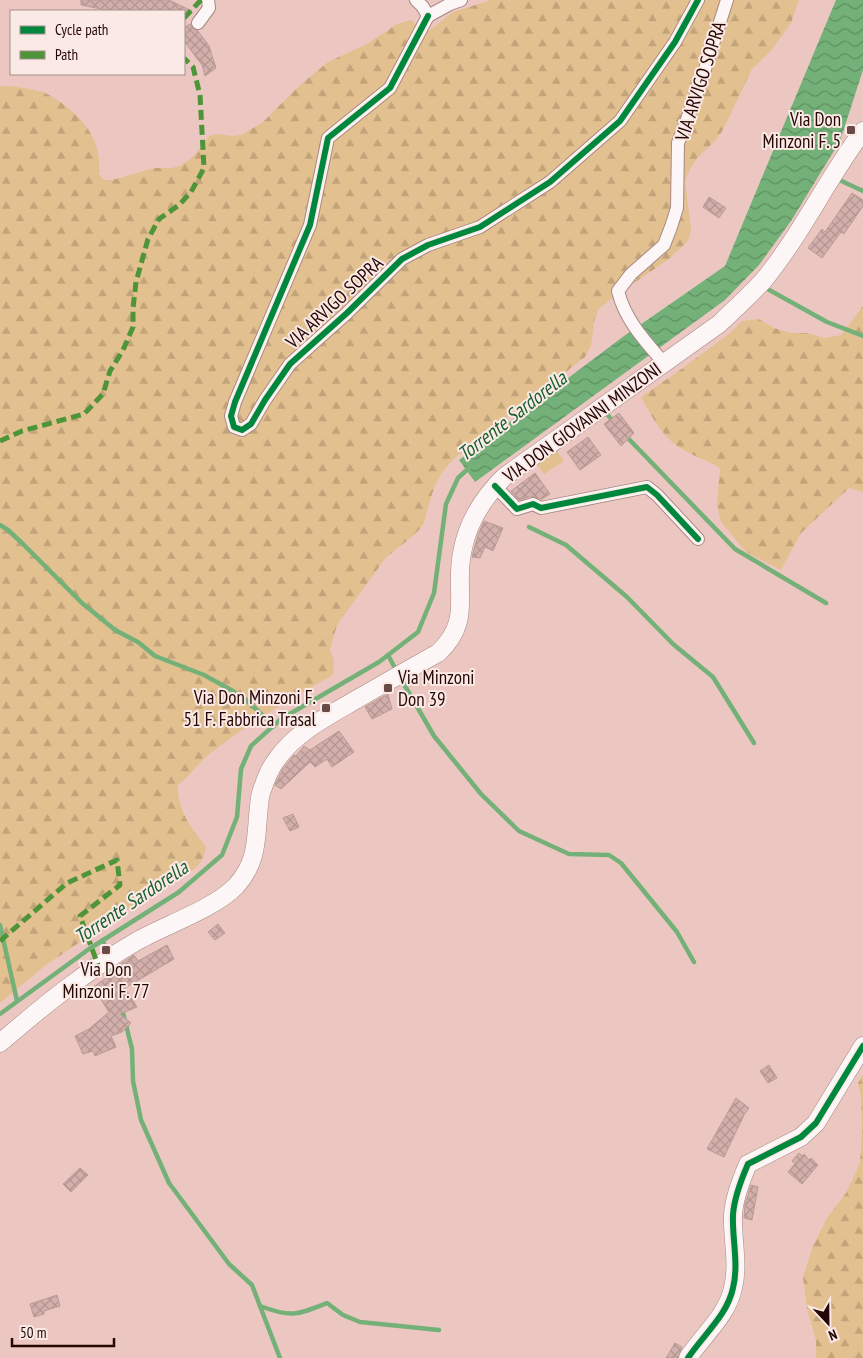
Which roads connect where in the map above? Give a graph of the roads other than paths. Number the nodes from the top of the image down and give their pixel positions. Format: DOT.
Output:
graph roads {
  1 [pos="208,0"];
  2 [pos="416,0"];
  3 [pos="460,0"];
  4 [pos="698,0"];
  5 [pos="727,0"];
  6 [pos="428,16"];
  7 [pos="198,23"];
  8 [pos="863,130"];
  9 [pos="661,360"];
  10 [pos="495,486"];
  11 [pos="698,540"];
  12 [pos="0,1043"];
  13 [pos="863,1046"];
  14 [pos="688,1358"];
  1 -- 7 [label="street"];
  2 -- 6 [label="street"];
  3 -- 6 [label="street"];
  4 -- 6 [label="street, VIA ARVIGO SOPRA"];
  5 -- 9 [label="street, VIA ARVIGO SOPRA"];
  8 -- 9 [label="main road, VIA DON GIOVANNI MINZONI"];
  9 -- 10 [label="main road, VIA DON GIOVANNI MINZONI"];
  10 -- 11 [label="street"];
  10 -- 12 [label="main road, VIA DON GIOVANNI MINZONI"];
  13 -- 14 [label="main road"];
}
